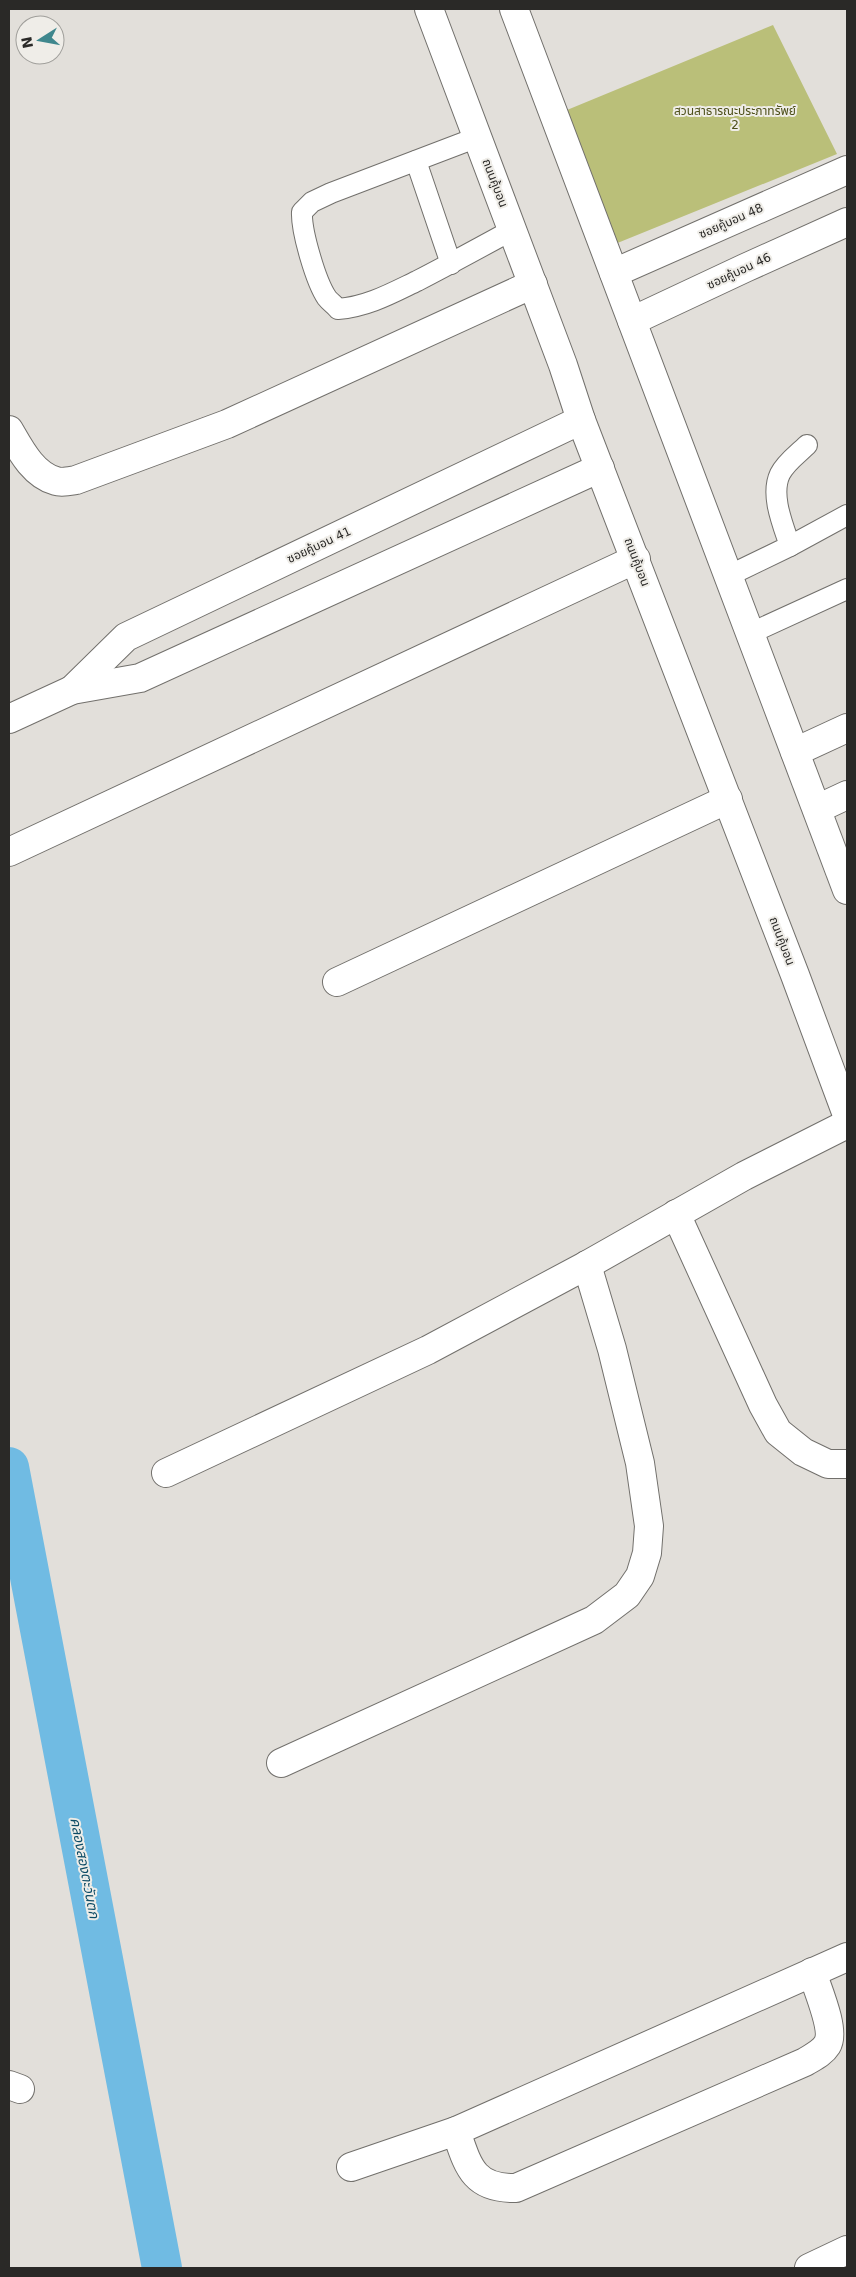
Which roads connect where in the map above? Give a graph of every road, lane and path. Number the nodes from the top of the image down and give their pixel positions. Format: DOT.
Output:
graph roads {
  1 [pos="429,9"];
  2 [pos="514,9"];
  3 [pos="478,137"];
  4 [pos="416,161"];
  5 [pos="847,170"];
  6 [pos="847,222"];
  7 [pos="512,230"];
  8 [pos="451,264"];
  9 [pos="614,273"];
  10 [pos="533,284"];
  11 [pos="632,321"];
  12 [pos="581,420"];
  13 [pos="9,430"];
  14 [pos="807,445"];
  15 [pos="600,468"];
  16 [pos="847,515"];
  17 [pos="790,546"];
  18 [pos="636,559"];
  19 [pos="728,576"];
  20 [pos="847,589"];
  21 [pos="751,634"];
  22 [pos="72,690"];
  23 [pos="9,719"];
  24 [pos="847,728"];
  25 [pos="795,752"];
  26 [pos="847,795"];
  27 [pos="728,799"];
  28 [pos="817,809"];
  29 [pos="9,852"];
  30 [pos="847,890"];
  31 [pos="337,982"];
  32 [pos="847,1115"];
  33 [pos="847,1124"];
  34 [pos="676,1214"];
  35 [pos="587,1265"];
  36 [pos="847,1464"];
  37 [pos="166,1473"];
  38 [pos="281,1762"];
  39 [pos="847,1957"];
  40 [pos="812,1972"];
  41 [pos="456,2131"];
  42 [pos="351,2167"];
  43 [pos="847,2250"];
  44 [pos="809,2268"];
  1 -- 3 [label="street, ถนนคู้บอน"];
  2 -- 9 [label="street"];
  3 -- 4 [label="lane"];
  3 -- 7 [label="street, ถนนคู้บอน"];
  4 -- 8 [label="lane"];
  4 -- 8 [label="lane"];
  5 -- 9 [label="street, ซอยคู้บอน 48"];
  6 -- 11 [label="street, ซอยคู้บอน 46"];
  7 -- 8 [label="lane"];
  7 -- 10 [label="street, ถนนคู้บอน"];
  9 -- 11 [label="street"];
  10 -- 12 [label="street, ถนนคู้บอน"];
  10 -- 13 [label="street"];
  11 -- 19 [label="street"];
  12 -- 15 [label="street, ถนนคู้บอน"];
  12 -- 22 [label="street, ซอยคู้บอน 41"];
  14 -- 17 [label="lane"];
  15 -- 18 [label="street, ถนนคู้บอน"];
  15 -- 22 [label="street, ซอยคู้บอน 41"];
  16 -- 17 [label="lane"];
  17 -- 19 [label="lane"];
  18 -- 27 [label="street, ถนนคู้บอน"];
  18 -- 29 [label="street"];
  19 -- 21 [label="street"];
  20 -- 21 [label="lane"];
  21 -- 25 [label="street"];
  22 -- 23 [label="street, ซอยคู้บอน 41"];
  24 -- 25 [label="street"];
  25 -- 28 [label="street"];
  26 -- 28 [label="street"];
  27 -- 31 [label="street"];
  27 -- 32 [label="street, ถนนคู้บอน"];
  28 -- 30 [label="street"];
  33 -- 34 [label="street"];
  34 -- 35 [label="street"];
  34 -- 36 [label="street"];
  35 -- 37 [label="street"];
  35 -- 38 [label="street"];
  39 -- 40 [label="street"];
  40 -- 41 [label="street"];
  40 -- 41 [label="street"];
  41 -- 42 [label="street"];
  43 -- 44 [label="street"];
}
